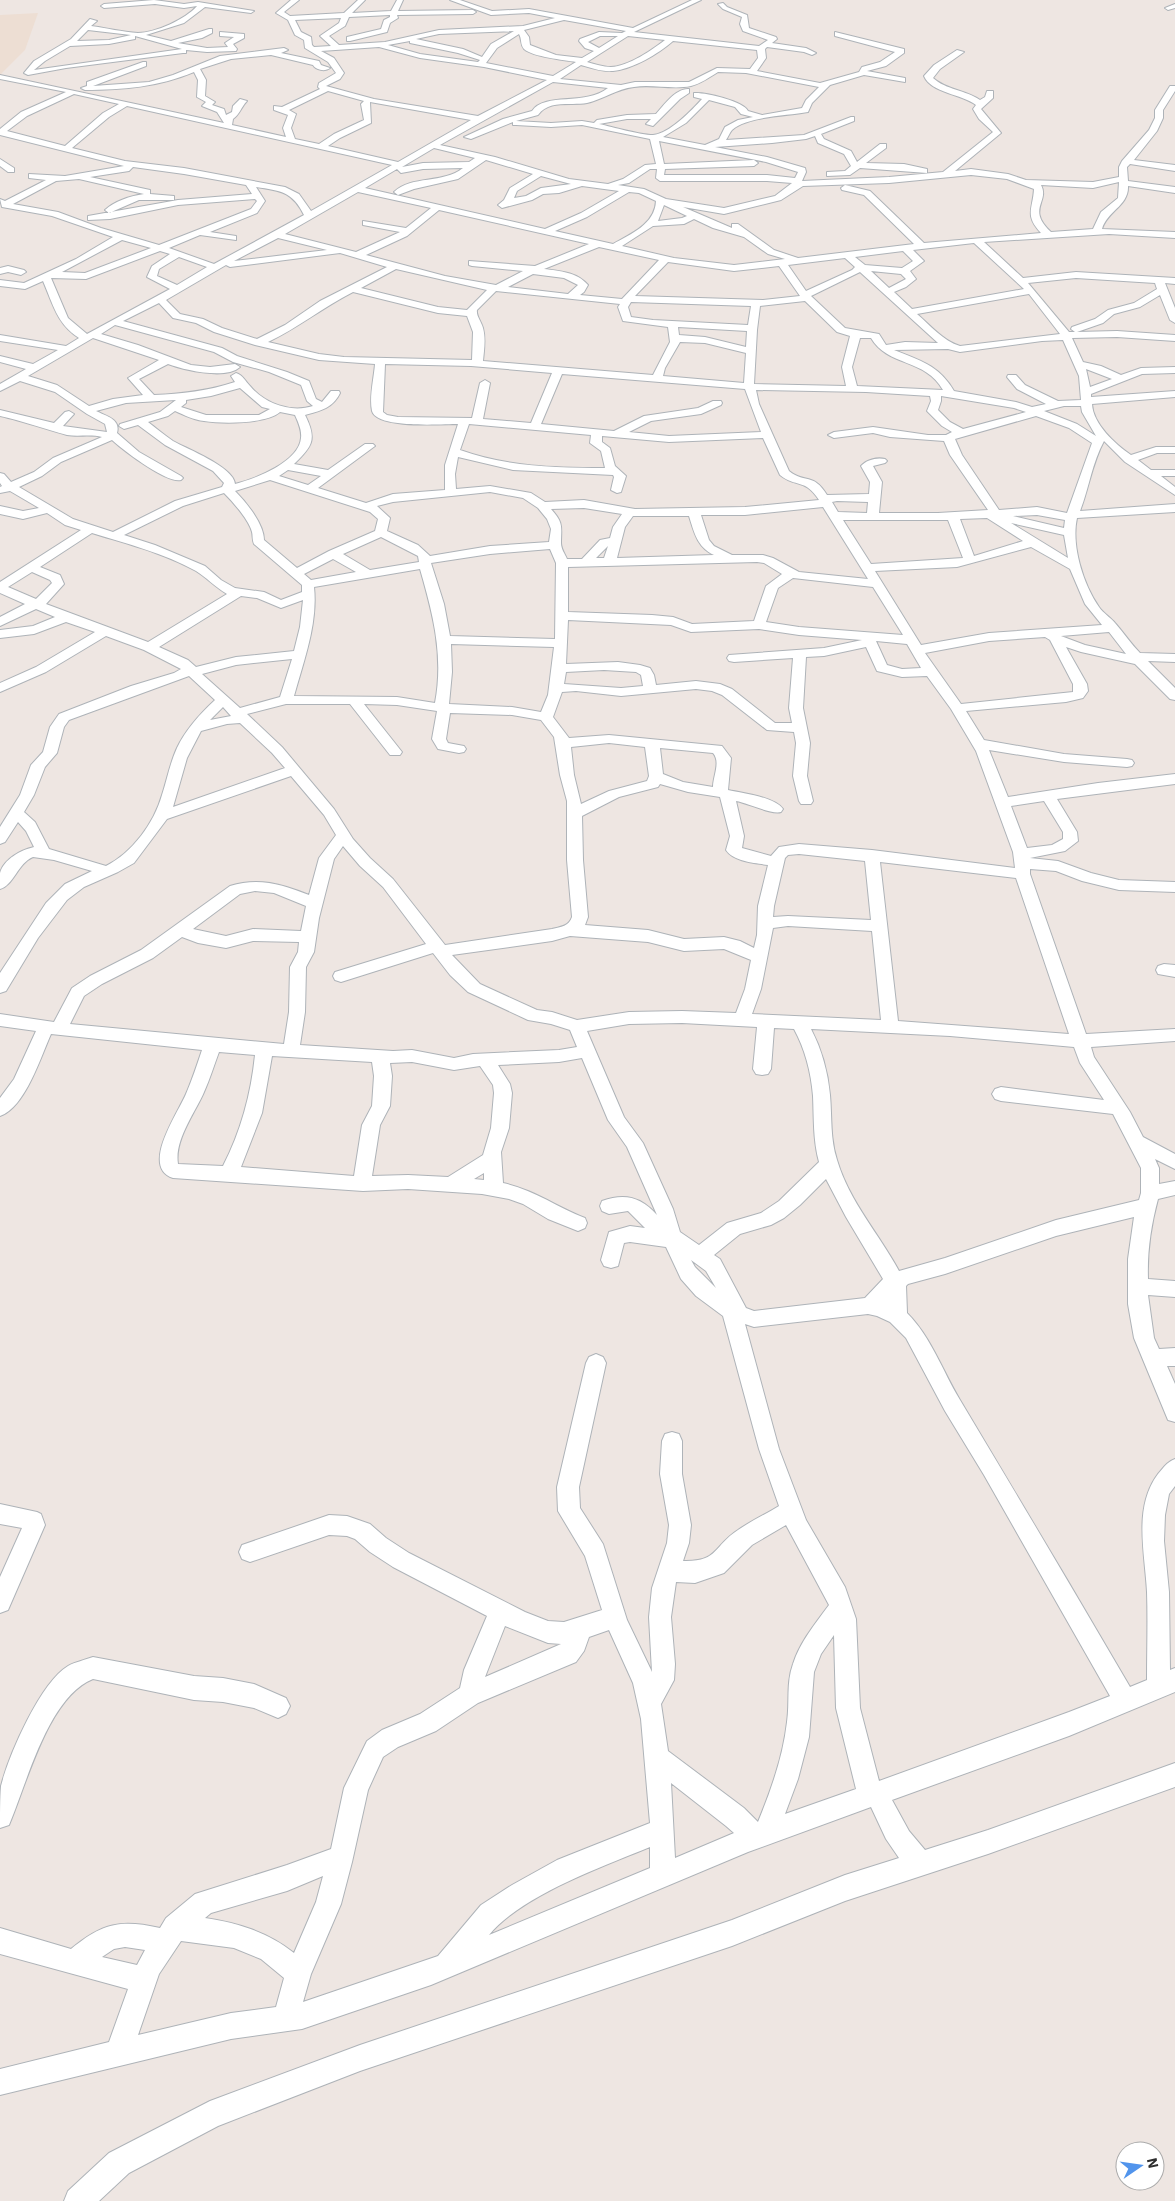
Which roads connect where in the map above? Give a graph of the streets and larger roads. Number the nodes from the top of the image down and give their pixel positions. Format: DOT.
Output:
graph roads {
  1 [pos="98,0"];
  2 [pos="119,0"];
  3 [pos="159,0"];
  4 [pos="296,0"];
  5 [pos="362,0"];
  6 [pos="400,0"];
  7 [pos="443,0"];
  8 [pos="454,0"];
  9 [pos="698,0"];
  10 [pos="706,0"];
  11 [pos="142,3"];
  12 [pos="107,4"];
  13 [pos="721,4"];
  14 [pos="202,5"];
  15 [pos="478,9"];
  16 [pos="251,11"];
  17 [pos="468,12"];
  18 [pos="690,12"];
  19 [pos="393,13"];
  20 [pos="491,13"];
  21 [pos="499,14"];
  22 [pos="346,16"];
  23 [pos="97,17"];
  24 [pos="288,18"];
  25 [pos="562,18"];
  26 [pos="86,28"];
  27 [pos="673,28"];
  28 [pos="519,29"];
  29 [pos="110,30"];
  30 [pos="384,30"];
  31 [pos="209,31"];
  32 [pos="629,32"];
  33 [pos="134,34"];
  34 [pos="223,34"];
  35 [pos="838,34"];
  36 [pos="324,36"];
  37 [pos="409,39"];
  38 [pos="669,39"];
  39 [pos="108,42"];
  40 [pos="394,42"];
  41 [pos="68,44"];
  42 [pos="311,46"];
  43 [pos="332,47"];
  44 [pos="764,47"];
  45 [pos="173,48"];
  46 [pos="302,48"];
  47 [pos="234,49"];
  48 [pos="600,51"];
  49 [pos="960,52"];
  50 [pos="272,53"];
  51 [pos="812,53"];
  52 [pos="243,55"];
  53 [pos="324,56"];
  54 [pos="106,61"];
  55 [pos="37,62"];
  56 [pos="92,62"];
  57 [pos="483,62"];
  58 [pos="582,62"];
  59 [pos="633,62"];
  60 [pos="192,63"];
  61 [pos="648,65"];
  62 [pos="338,72"];
  63 [pos="752,72"];
  64 [pos="28,73"];
  65 [pos="862,73"];
  66 [pos="644,75"];
  67 [pos="0,78"];
  68 [pos="12,79"];
  69 [pos="553,80"];
  70 [pos="902,80"];
  71 [pos="0,82"];
  72 [pos="664,83"];
  73 [pos="694,83"];
  74 [pos="634,84"];
  75 [pos="826,85"];
  76 [pos="46,86"];
  77 [pos="142,86"];
  78 [pos="597,86"];
  79 [pos="623,87"];
  80 [pos="1173,88"];
  81 [pos="74,90"];
  82 [pos="324,91"];
  83 [pos="685,91"];
  84 [pos="990,93"];
  85 [pos="352,95"];
  86 [pos="708,97"];
  87 [pos="366,99"];
  88 [pos="244,101"];
  89 [pos="607,101"];
  90 [pos="399,104"];
  91 [pos="980,104"];
  92 [pos="129,105"];
  93 [pos="374,114"];
  94 [pos="531,114"];
  95 [pos="659,116"];
  96 [pos="466,117"];
  97 [pos="763,117"];
  98 [pos="479,119"];
  99 [pos="851,119"];
  100 [pos="611,120"];
  101 [pos="228,123"];
  102 [pos="502,123"];
  103 [pos="583,124"];
  104 [pos="449,126"];
  105 [pos="0,133"];
  106 [pos="817,133"];
  107 [pos="652,137"];
  108 [pos="292,140"];
  109 [pos="722,140"];
  110 [pos="460,141"];
  111 [pos="692,145"];
  112 [pos="883,146"];
  113 [pos="321,147"];
  114 [pos="438,147"];
  115 [pos="705,148"];
  116 [pos="66,149"];
  117 [pos="467,155"];
  118 [pos="484,158"];
  119 [pos="662,159"];
  120 [pos="692,159"];
  121 [pos="1126,161"];
  122 [pos="0,162"];
  123 [pos="776,162"];
  124 [pos="400,165"];
  125 [pos="469,165"];
  126 [pos="857,165"];
  127 [pos="142,166"];
  128 [pos="166,168"];
  129 [pos="1175,168"];
  130 [pos="11,170"];
  131 [pos="70,172"];
  132 [pos="537,172"];
  133 [pos="810,172"];
  134 [pos="386,173"];
  135 [pos="941,175"];
  136 [pos="32,176"];
  137 [pos="81,177"];
  138 [pos="554,177"];
  139 [pos="162,178"];
  140 [pos="654,179"];
  141 [pos="689,179"];
  142 [pos="52,180"];
  143 [pos="1123,181"];
  144 [pos="432,182"];
  145 [pos="527,182"];
  146 [pos="1029,182"];
  147 [pos="582,183"];
  148 [pos="800,183"];
  149 [pos="250,184"];
  150 [pos="625,184"];
  151 [pos="358,189"];
  152 [pos="1175,190"];
  153 [pos="156,192"];
  154 [pos="398,192"];
  155 [pos="299,196"];
  156 [pos="259,197"];
  157 [pos="660,199"];
  158 [pos="184,202"];
  159 [pos="507,202"];
  160 [pos="427,204"];
  161 [pos="3,205"];
  162 [pos="438,207"];
  163 [pos="724,211"];
  164 [pos="477,215"];
  165 [pos="309,216"];
  166 [pos="693,216"];
  167 [pos="91,218"];
  168 [pos="76,221"];
  169 [pos="366,224"];
  170 [pos="649,224"];
  171 [pos="389,229"];
  172 [pos="406,231"];
  173 [pos="548,231"];
  174 [pos="1097,231"];
  175 [pos="200,234"];
  176 [pos="743,234"];
  177 [pos="276,235"];
  178 [pos="1049,235"];
  179 [pos="1175,235"];
  180 [pos="122,236"];
  181 [pos="233,238"];
  182 [pos="976,240"];
  183 [pos="266,241"];
  184 [pos="598,244"];
  185 [pos="921,246"];
  186 [pos="120,247"];
  187 [pos="904,247"];
  188 [pos="159,248"];
  189 [pos="613,248"];
  190 [pos="342,250"];
  191 [pos="880,250"];
  192 [pos="391,253"];
  193 [pos="177,254"];
  194 [pos="846,254"];
  195 [pos="357,255"];
  196 [pos="136,257"];
  197 [pos="289,257"];
  198 [pos="666,259"];
  199 [pos="797,260"];
  200 [pos="782,262"];
  201 [pos="472,263"];
  202 [pos="496,264"];
  203 [pos="217,266"];
  204 [pos="861,266"];
  205 [pos="144,267"];
  206 [pos="154,270"];
  207 [pos="533,270"];
  208 [pos="0,271"];
  209 [pos="906,271"];
  210 [pos="19,276"];
  211 [pos="46,277"];
  212 [pos="802,279"];
  213 [pos="454,280"];
  214 [pos="1174,280"];
  215 [pos="1022,281"];
  216 [pos="832,282"];
  217 [pos="878,282"];
  218 [pos="1160,285"];
  219 [pos="351,288"];
  220 [pos="177,289"];
  221 [pos="495,289"];
  222 [pos="887,291"];
  223 [pos="1031,291"];
  224 [pos="0,294"];
  225 [pos="570,297"];
  226 [pos="807,297"];
  227 [pos="160,299"];
  228 [pos="627,300"];
  229 [pos="756,303"];
  230 [pos="442,311"];
  231 [pos="909,312"];
  232 [pos="472,313"];
  233 [pos="1175,320"];
  234 [pos="114,322"];
  235 [pos="673,324"];
  236 [pos="696,325"];
  237 [pos="749,328"];
  238 [pos="855,334"];
  239 [pos="90,336"];
  240 [pos="1068,336"];
  241 [pos="0,338"];
  242 [pos="676,338"];
  243 [pos="1175,338"];
  244 [pos="715,341"];
  245 [pos="257,342"];
  246 [pos="948,346"];
  247 [pos="884,348"];
  248 [pos="68,349"];
  249 [pos="752,351"];
  250 [pos="0,359"];
  251 [pos="167,360"];
  252 [pos="380,360"];
  253 [pos="237,362"];
  254 [pos="477,363"];
  255 [pos="1079,364"];
  256 [pos="0,368"];
  257 [pos="35,368"];
  258 [pos="558,370"];
  259 [pos="1175,370"];
  260 [pos="19,377"];
  261 [pos="1012,377"];
  262 [pos="1119,378"];
  263 [pos="657,379"];
  264 [pos="485,382"];
  265 [pos="943,382"];
  266 [pos="241,384"];
  267 [pos="749,386"];
  268 [pos="0,387"];
  269 [pos="852,389"];
  270 [pos="911,391"];
  271 [pos="335,393"];
  272 [pos="935,393"];
  273 [pos="950,394"];
  274 [pos="1175,394"];
  275 [pos="186,396"];
  276 [pos="1087,397"];
  277 [pos="137,399"];
  278 [pos="1000,402"];
  279 [pos="1052,402"];
  280 [pos="717,403"];
  281 [pos="322,406"];
  282 [pos="175,407"];
  283 [pos="278,408"];
  284 [pos="88,410"];
  285 [pos="1034,411"];
  286 [pos="0,413"];
  287 [pos="300,413"];
  288 [pos="69,414"];
  289 [pos="471,421"];
  290 [pos="110,422"];
  291 [pos="134,424"];
  292 [pos="535,426"];
  293 [pos="55,428"];
  294 [pos="597,432"];
  295 [pos="962,433"];
  296 [pos="616,434"];
  297 [pos="766,435"];
  298 [pos="112,436"];
  299 [pos="834,436"];
  300 [pos="950,438"];
  301 [pos="1100,438"];
  302 [pos="369,446"];
  303 [pos="1175,450"];
  304 [pos="454,452"];
  305 [pos="1130,460"];
  306 [pos="881,461"];
  307 [pos="286,466"];
  308 [pos="617,472"];
  309 [pos="1147,473"];
  310 [pos="1175,473"];
  311 [pos="330,474"];
  312 [pos="271,477"];
  313 [pos="177,478"];
  314 [pos="2,483"];
  315 [pos="311,488"];
  316 [pos="227,490"];
  317 [pos="617,490"];
  318 [pos="1175,492"];
  319 [pos="451,493"];
  320 [pos="875,497"];
  321 [pos="826,501"];
  322 [pos="366,506"];
  323 [pos="542,506"];
  324 [pos="1175,508"];
  325 [pos="48,509"];
  326 [pos="0,510"];
  327 [pos="694,512"];
  328 [pos="629,513"];
  329 [pos="993,515"];
  330 [pos="834,516"];
  331 [pos="873,516"];
  332 [pos="952,516"];
  333 [pos="1072,516"];
  334 [pos="91,528"];
  335 [pos="381,533"];
  336 [pos="1071,533"];
  337 [pos="116,536"];
  338 [pos="614,540"];
  339 [pos="1034,542"];
  340 [pos="706,544"];
  341 [pos="555,545"];
  342 [pos="333,554"];
  343 [pos="710,558"];
  344 [pos="727,558"];
  345 [pos="971,560"];
  346 [pos="425,562"];
  347 [pos="608,562"];
  348 [pos="584,563"];
  349 [pos="562,564"];
  350 [pos="31,567"];
  351 [pos="1076,567"];
  352 [pos="867,568"];
  353 [pos="297,573"];
  354 [pos="368,574"];
  355 [pos="793,574"];
  356 [pos="878,584"];
  357 [pos="0,588"];
  358 [pos="309,589"];
  359 [pos="239,592"];
  360 [pos="36,604"];
  361 [pos="562,616"];
  362 [pos="65,617"];
  363 [pos="0,622"];
  364 [pos="759,625"];
  365 [pos="1112,628"];
  366 [pos="105,631"];
  367 [pos="0,634"];
  368 [pos="1049,635"];
  369 [pos="869,639"];
  370 [pos="443,640"];
  371 [pos="561,643"];
  372 [pos="914,645"];
  373 [pos="149,647"];
  374 [pos="298,654"];
  375 [pos="800,655"];
  376 [pos="734,658"];
  377 [pos="1175,658"];
  378 [pos="1136,659"];
  379 [pos="560,668"];
  380 [pos="191,671"];
  381 [pos="930,672"];
  382 [pos="0,688"];
  383 [pos="650,689"];
  384 [pos="555,694"];
  385 [pos="1175,696"];
  386 [pos="223,700"];
  387 [pos="286,700"];
  388 [pos="354,700"];
  389 [pos="442,708"];
  390 [pos="957,708"];
  391 [pos="239,716"];
  392 [pos="546,717"];
  393 [pos="197,728"];
  394 [pos="800,728"];
  395 [pos="563,743"];
  396 [pos="652,743"];
  397 [pos="979,744"];
  398 [pos="459,749"];
  399 [pos="395,752"];
  400 [pos="1127,763"];
  401 [pos="294,770"];
  402 [pos="656,776"];
  403 [pos="1175,779"];
  404 [pos="724,794"];
  405 [pos="1048,796"];
  406 [pos="806,801"];
  407 [pos="1002,803"];
  408 [pos="776,809"];
  409 [pos="15,813"];
  410 [pos="574,814"];
  411 [pos="162,816"];
  412 [pos="344,835"];
  413 [pos="0,839"];
  414 [pos="0,843"];
  415 [pos="38,852"];
  416 [pos="872,855"];
  417 [pos="777,862"];
  418 [pos="1022,863"];
  419 [pos="107,871"];
  420 [pos="0,884"];
  421 [pos="1175,887"];
  422 [pos="315,903"];
  423 [pos="765,923"];
  424 [pos="880,926"];
  425 [pos="181,930"];
  426 [pos="570,930"];
  427 [pos="308,937"];
  428 [pos="439,948"];
  429 [pos="760,957"];
  430 [pos="341,976"];
  431 [pos="0,988"];
  432 [pos="0,1020"];
  433 [pos="742,1020"];
  434 [pos="766,1021"];
  435 [pos="799,1023"];
  436 [pos="578,1026"];
  437 [pos="890,1027"];
  438 [pos="53,1028"];
  439 [pos="1175,1035"];
  440 [pos="1080,1040"];
  441 [pos="213,1045"];
  442 [pos="264,1049"];
  443 [pos="291,1051"];
  444 [pos="589,1051"];
  445 [pos="380,1055"];
  446 [pos="485,1060"];
  447 [pos="762,1069"];
  448 [pos="1001,1094"];
  449 [pos="1118,1108"];
  450 [pos="0,1109"];
  451 [pos="1138,1142"];
  452 [pos="492,1158"];
  453 [pos="1175,1162"];
  454 [pos="829,1163"];
  455 [pos="229,1173"];
  456 [pos="363,1184"];
  457 [pos="451,1185"];
  458 [pos="653,1185"];
  459 [pos="1175,1188"];
  460 [pos="494,1190"];
  461 [pos="1148,1200"];
  462 [pos="630,1204"];
  463 [pos="609,1206"];
  464 [pos="578,1223"];
  465 [pos="670,1239"];
  466 [pos="701,1256"];
  467 [pos="611,1260"];
  468 [pos="895,1282"];
  469 [pos="1138,1286"];
  470 [pos="1175,1289"];
  471 [pos="870,1306"];
  472 [pos="735,1313"];
  473 [pos="897,1316"];
  474 [pos="1175,1357"];
  475 [pos="1154,1358"];
  476 [pos="596,1362"];
  477 [pos="1175,1412"];
  478 [pos="672,1441"];
  479 [pos="1174,1475"];
  480 [pos="792,1510"];
  481 [pos="0,1514"];
  482 [pos="250,1552"];
  483 [pos="668,1570"];
  484 [pos="0,1602"];
  485 [pos="841,1608"];
  486 [pos="500,1611"];
  487 [pos="615,1616"];
  488 [pos="580,1629"];
  489 [pos="1167,1682"];
  490 [pos="470,1695"];
  491 [pos="1125,1700"];
  492 [pos="649,1703"];
  493 [pos="278,1706"];
  494 [pos="656,1757"];
  495 [pos="1175,1776"];
  496 [pos="873,1794"];
  497 [pos="0,1816"];
  498 [pos="662,1830"];
  499 [pos="760,1835"];
  500 [pos="341,1857"];
  501 [pos="922,1864"];
  502 [pos="663,1876"];
  503 [pos="170,1935"];
  504 [pos="0,1940"];
  505 [pos="75,1963"];
  506 [pos="446,1966"];
  507 [pos="298,1972"];
  508 [pos="145,1980"];
  509 [pos="286,2018"];
  510 [pos="118,2053"];
  511 [pos="0,2082"];
  512 [pos="78,2201"];
  1 -- 12 [label="street"];
  2 -- 12 [label="street"];
  3 -- 11 [label="street"];
  3 -- 14 [label="street"];
  4 -- 24 [label="street"];
  5 -- 22 [label="street"];
  6 -- 19 [label="street"];
  7 -- 8 [label="street"];
  8 -- 15 [label="street"];
  9 -- 32 [label="street"];
  10 -- 18 [label="street"];
  11 -- 12 [label="street"];
  11 -- 14 [label="street"];
  12 -- 23 [label="street"];
  13 -- 44 [label="street"];
  14 -- 16 [label="street"];
  14 -- 33 [label="street"];
  15 -- 17 [label="street"];
  15 -- 20 [label="street"];
  17 -- 19 [label="street"];
  17 -- 20 [label="street"];
  19 -- 22 [label="street"];
  19 -- 30 [label="street"];
  20 -- 21 [label="street"];
  21 -- 25 [label="street"];
  21 -- 28 [label="street"];
  22 -- 24 [label="street"];
  22 -- 36 [label="street"];
  23 -- 26 [label="street"];
  23 -- 29 [label="street"];
  24 -- 42 [label="street"];
  25 -- 28 [label="street"];
  25 -- 32 [label="street"];
  26 -- 29 [label="street"];
  26 -- 41 [label="street"];
  27 -- 38 [label="street"];
  28 -- 37 [label="street"];
  28 -- 57 [label="street"];
  28 -- 58 [label="street"];
  29 -- 33 [label="street"];
  30 -- 40 [label="street"];
  30 -- 43 [label="street"];
  31 -- 45 [label="street"];
  32 -- 38 [label="street"];
  32 -- 48 [label="street"];
  32 -- 48 [label="street"];
  33 -- 39 [label="street"];
  33 -- 45 [label="street"];
  34 -- 47 [label="street"];
  35 -- 65 [label="street"];
  36 -- 42 [label="street"];
  36 -- 43 [label="street"];
  37 -- 40 [label="street"];
  37 -- 40 [label="street"];
  37 -- 57 [label="street"];
  38 -- 44 [label="street"];
  38 -- 59 [label="street"];
  39 -- 41 [label="street"];
  39 -- 45 [label="street"];
  40 -- 43 [label="street"];
  40 -- 57 [label="street"];
  41 -- 55 [label="street"];
  42 -- 43 [label="street"];
  42 -- 46 [label="street"];
  42 -- 53 [label="street"];
  43 -- 53 [label="street"];
  44 -- 51 [label="street"];
  44 -- 63 [label="street"];
  45 -- 47 [label="street"];
  45 -- 54 [label="street"];
  45 -- 60 [label="street"];
  45 -- 81 [label="street"];
  47 -- 50 [label="street"];
  47 -- 52 [label="street"];
  48 -- 58 [label="street"];
  49 -- 91 [label="street"];
  50 -- 52 [label="street"];
  50 -- 62 [label="street"];
  52 -- 60 [label="street"];
  53 -- 62 [label="street"];
  54 -- 55 [label="street"];
  54 -- 56 [label="street"];
  55 -- 56 [label="street"];
  55 -- 64 [label="street"];
  56 -- 64 [label="street"];
  57 -- 69 [label="street"];
  58 -- 59 [label="street"];
  58 -- 69 [label="street"];
  59 -- 61 [label="street"];
  60 -- 77 [label="street"];
  60 -- 101 [label="street"];
  62 -- 82 [label="street"];
  62 -- 85 [label="street"];
  63 -- 73 [label="street"];
  63 -- 75 [label="street"];
  64 -- 76 [label="street"];
  65 -- 70 [label="street"];
  65 -- 75 [label="street"];
  66 -- 74 [label="street"];
  67 -- 68 [label="street"];
  68 -- 71 [label="street"];
  68 -- 76 [label="street"];
  69 -- 78 [label="street"];
  69 -- 98 [label="street"];
  72 -- 73 [label="street"];
  72 -- 74 [label="street"];
  72 -- 83 [label="street"];
  73 -- 83 [label="street"];
  74 -- 79 [label="street"];
  75 -- 97 [label="street"];
  76 -- 81 [label="street"];
  77 -- 81 [label="street"];
  77 -- 92 [label="street"];
  78 -- 79 [label="street"];
  78 -- 89 [label="street"];
  79 -- 89 [label="street"];
  80 -- 121 [label="street"];
  81 -- 92 [label="street"];
  81 -- 105 [label="street"];
  82 -- 85 [label="street"];
  82 -- 87 [label="street"];
  82 -- 108 [label="street"];
  83 -- 86 [label="street"];
  83 -- 95 [label="street"];
  84 -- 91 [label="street"];
  85 -- 87 [label="street"];
  86 -- 97 [label="street"];
  86 -- 107 [label="street"];
  87 -- 90 [label="street"];
  87 -- 93 [label="street"];
  88 -- 101 [label="street"];
  89 -- 94 [label="street"];
  89 -- 100 [label="street"];
  90 -- 93 [label="street"];
  90 -- 96 [label="street"];
  91 -- 135 [label="street"];
  92 -- 101 [label="street"];
  92 -- 116 [label="street"];
  93 -- 113 [label="street"];
  94 -- 102 [label="street"];
  94 -- 103 [label="street"];
  95 -- 100 [label="street"];
  95 -- 107 [label="street"];
  96 -- 98 [label="street"];
  96 -- 104 [label="street"];
  97 -- 109 [label="street"];
  98 -- 114 [label="street"];
  99 -- 106 [label="street"];
  100 -- 103 [label="street"];
  101 -- 108 [label="street"];
  102 -- 103 [label="street"];
  102 -- 110 [label="street"];
  103 -- 107 [label="street"];
  105 -- 116 [label="street"];
  106 -- 109 [label="street"];
  106 -- 126 [label="street"];
  107 -- 111 [label="street"];
  107 -- 119 [label="street"];
  108 -- 113 [label="street"];
  109 -- 115 [label="street"];
  110 -- 114 [label="street"];
  110 -- 117 [label="street"];
  111 -- 115 [label="street"];
  111 -- 119 [label="street"];
  112 -- 126 [label="street"];
  113 -- 124 [label="street"];
  114 -- 117 [label="street"];
  114 -- 124 [label="street"];
  115 -- 123 [label="street"];
  116 -- 127 [label="street"];
  117 -- 118 [label="street"];
  118 -- 125 [label="street"];
  118 -- 132 [label="street"];
  119 -- 120 [label="street"];
  119 -- 123 [label="street"];
  119 -- 140 [label="street"];
  119 -- 141 [label="street"];
  119 -- 150 [label="street"];
  121 -- 129 [label="street"];
  121 -- 143 [label="street"];
  122 -- 130 [label="street"];
  123 -- 133 [label="street"];
  124 -- 134 [label="street"];
  125 -- 134 [label="street"];
  125 -- 144 [label="street"];
  126 -- 133 [label="street"];
  126 -- 135 [label="street"];
  127 -- 128 [label="street"];
  127 -- 137 [label="street"];
  128 -- 139 [label="street"];
  128 -- 149 [label="street"];
  131 -- 137 [label="street"];
  132 -- 138 [label="street"];
  132 -- 145 [label="street"];
  132 -- 150 [label="street"];
  133 -- 148 [label="street"];
  134 -- 151 [label="street"];
  135 -- 146 [label="street"];
  135 -- 148 [label="street"];
  136 -- 142 [label="street"];
  137 -- 142 [label="street"];
  137 -- 153 [label="street"];
  138 -- 145 [label="street"];
  138 -- 147 [label="street"];
  140 -- 141 [label="street"];
  140 -- 150 [label="street"];
  140 -- 157 [label="street"];
  141 -- 148 [label="street"];
  142 -- 161 [label="street"];
  143 -- 146 [label="street"];
  143 -- 152 [label="street"];
  143 -- 174 [label="street"];
  144 -- 154 [label="street"];
  144 -- 160 [label="street"];
  145 -- 159 [label="street"];
  146 -- 178 [label="street"];
  147 -- 150 [label="street"];
  147 -- 159 [label="street"];
  148 -- 163 [label="street"];
  148 -- 185 [label="street"];
  149 -- 155 [label="street"];
  149 -- 156 [label="street"];
  150 -- 157 [label="street"];
  150 -- 173 [label="street"];
  151 -- 160 [label="street"];
  151 -- 165 [label="street"];
  153 -- 158 [label="street"];
  153 -- 167 [label="street"];
  155 -- 156 [label="street"];
  155 -- 165 [label="street"];
  156 -- 158 [label="street"];
  156 -- 175 [label="street"];
  157 -- 163 [label="street"];
  157 -- 166 [label="street"];
  157 -- 170 [label="street"];
  158 -- 167 [label="street"];
  159 -- 164 [label="street"];
  160 -- 162 [label="street"];
  161 -- 168 [label="street"];
  162 -- 164 [label="street"];
  162 -- 172 [label="street"];
  163 -- 176 [label="street"];
  164 -- 173 [label="street"];
  165 -- 177 [label="street"];
  166 -- 170 [label="street"];
  166 -- 176 [label="street"];
  167 -- 168 [label="street"];
  168 -- 180 [label="street"];
  169 -- 171 [label="street"];
  170 -- 189 [label="street"];
  171 -- 172 [label="street"];
  171 -- 192 [label="street"];
  172 -- 192 [label="street"];
  173 -- 184 [label="street"];
  174 -- 178 [label="street"];
  174 -- 179 [label="street"];
  175 -- 181 [label="street"];
  175 -- 188 [label="street"];
  176 -- 199 [label="street"];
  177 -- 183 [label="street"];
  177 -- 190 [label="street"];
  178 -- 182 [label="street"];
  180 -- 186 [label="street"];
  180 -- 188 [label="street"];
  182 -- 185 [label="street"];
  182 -- 215 [label="street"];
  183 -- 197 [label="street"];
  183 -- 203 [label="street"];
  184 -- 189 [label="street"];
  184 -- 207 [label="street"];
  185 -- 187 [label="street"];
  186 -- 196 [label="street"];
  186 -- 211 [label="street"];
  187 -- 191 [label="street"];
  187 -- 209 [label="street"];
  188 -- 193 [label="street"];
  188 -- 196 [label="street"];
  189 -- 198 [label="street"];
  190 -- 195 [label="street"];
  190 -- 197 [label="street"];
  191 -- 194 [label="street"];
  191 -- 204 [label="street"];
  192 -- 195 [label="street"];
  192 -- 195 [label="street"];
  192 -- 213 [label="street"];
  192 -- 219 [label="street"];
  193 -- 203 [label="street"];
  193 -- 206 [label="street"];
  194 -- 199 [label="street"];
  194 -- 204 [label="street"];
  196 -- 211 [label="street"];
  197 -- 203 [label="street"];
  198 -- 200 [label="street"];
  198 -- 228 [label="street"];
  199 -- 200 [label="street"];
  200 -- 212 [label="street"];
  201 -- 202 [label="street"];
  202 -- 207 [label="street"];
  202 -- 213 [label="street"];
  203 -- 220 [label="street"];
  204 -- 209 [label="street"];
  204 -- 216 [label="street"];
  204 -- 217 [label="street"];
  205 -- 206 [label="street"];
  206 -- 220 [label="street"];
  207 -- 221 [label="street"];
  207 -- 225 [label="street"];
  208 -- 210 [label="street"];
  209 -- 222 [label="street"];
  210 -- 211 [label="street"];
  210 -- 224 [label="street"];
  211 -- 239 [label="street"];
  212 -- 216 [label="street"];
  212 -- 216 [label="street"];
  212 -- 226 [label="street"];
  213 -- 221 [label="street"];
  214 -- 218 [label="street"];
  215 -- 218 [label="street"];
  215 -- 223 [label="street"];
  216 -- 217 [label="street"];
  216 -- 226 [label="street"];
  217 -- 222 [label="street"];
  218 -- 233 [label="street"];
  218 -- 240 [label="street"];
  219 -- 230 [label="street"];
  219 -- 245 [label="street"];
  220 -- 227 [label="street"];
  221 -- 225 [label="street"];
  221 -- 230 [label="street"];
  221 -- 232 [label="street"];
  222 -- 231 [label="street"];
  223 -- 231 [label="street"];
  223 -- 240 [label="street"];
  225 -- 228 [label="street"];
  226 -- 229 [label="street"];
  226 -- 238 [label="street"];
  227 -- 234 [label="street"];
  227 -- 245 [label="street"];
  228 -- 229 [label="street"];
  228 -- 235 [label="street"];
  229 -- 237 [label="street"];
  230 -- 232 [label="street"];
  231 -- 246 [label="street"];
  232 -- 254 [label="street"];
  234 -- 239 [label="street"];
  234 -- 253 [label="street"];
  235 -- 236 [label="street"];
  235 -- 242 [label="street"];
  236 -- 237 [label="street"];
  236 -- 244 [label="street"];
  237 -- 244 [label="street"];
  237 -- 249 [label="street"];
  238 -- 247 [label="street"];
  238 -- 269 [label="street"];
  239 -- 248 [label="street"];
  239 -- 251 [label="street"];
  240 -- 243 [label="street"];
  240 -- 246 [label="street"];
  240 -- 255 [label="street"];
  241 -- 248 [label="street"];
  242 -- 244 [label="street"];
  242 -- 263 [label="street"];
  244 -- 249 [label="street"];
  245 -- 252 [label="street"];
  245 -- 253 [label="street"];
  246 -- 247 [label="street"];
  247 -- 265 [label="street"];
  248 -- 257 [label="street"];
  249 -- 267 [label="street"];
  250 -- 257 [label="street"];
  251 -- 253 [label="street"];
  251 -- 277 [label="street"];
  252 -- 254 [label="street"];
  252 -- 289 [label="street"];
  253 -- 266 [label="street"];
  253 -- 281 [label="street"];
  254 -- 258 [label="street"];
  255 -- 262 [label="street"];
  255 -- 276 [label="street"];
  256 -- 268 [label="street"];
  257 -- 260 [label="street"];
  258 -- 263 [label="street"];
  258 -- 292 [label="street"];
  259 -- 262 [label="street"];
  260 -- 268 [label="street"];
  260 -- 284 [label="street"];
  261 -- 279 [label="street"];
  262 -- 276 [label="street"];
  263 -- 267 [label="street"];
  264 -- 289 [label="street"];
  265 -- 270 [label="street"];
  265 -- 273 [label="street"];
  266 -- 275 [label="street"];
  266 -- 283 [label="street"];
  267 -- 269 [label="street"];
  267 -- 297 [label="street"];
  269 -- 270 [label="street"];
  270 -- 272 [label="street"];
  271 -- 281 [label="street"];
  272 -- 273 [label="street"];
  272 -- 295 [label="street"];
  273 -- 278 [label="street"];
  274 -- 276 [label="street"];
  275 -- 277 [label="street"];
  275 -- 282 [label="street"];
  276 -- 279 [label="street"];
  276 -- 301 [label="street"];
  277 -- 282 [label="street"];
  277 -- 284 [label="street"];
  278 -- 279 [label="street"];
  278 -- 285 [label="street"];
  279 -- 285 [label="street"];
  280 -- 296 [label="street"];
  281 -- 287 [label="street"];
  282 -- 283 [label="street"];
  282 -- 291 [label="street"];
  283 -- 287 [label="street"];
  284 -- 290 [label="street"];
  285 -- 295 [label="street"];
  285 -- 301 [label="street"];
  286 -- 293 [label="street"];
  287 -- 307 [label="street"];
  288 -- 293 [label="street"];
  289 -- 292 [label="street"];
  289 -- 304 [label="street"];
  290 -- 291 [label="street"];
  290 -- 298 [label="street"];
  291 -- 298 [label="street"];
  291 -- 316 [label="street"];
  292 -- 294 [label="street"];
  293 -- 298 [label="street"];
  294 -- 296 [label="street"];
  294 -- 308 [label="street"];
  295 -- 300 [label="street"];
  296 -- 297 [label="street"];
  297 -- 321 [label="street"];
  298 -- 313 [label="street"];
  298 -- 314 [label="street"];
  299 -- 300 [label="street"];
  300 -- 329 [label="street"];
  301 -- 305 [label="street"];
  301 -- 333 [label="street"];
  302 -- 311 [label="street"];
  303 -- 305 [label="street"];
  304 -- 308 [label="street"];
  304 -- 319 [label="street"];
  305 -- 309 [label="street"];
  306 -- 320 [label="street"];
  307 -- 311 [label="street"];
  307 -- 312 [label="street"];
  308 -- 317 [label="street"];
  309 -- 310 [label="street"];
  309 -- 318 [label="street"];
  311 -- 315 [label="street"];
  312 -- 315 [label="street"];
  312 -- 316 [label="street"];
  314 -- 325 [label="street"];
  315 -- 322 [label="street"];
  316 -- 337 [label="street"];
  316 -- 353 [label="street"];
  319 -- 322 [label="street"];
  319 -- 323 [label="street"];
  320 -- 321 [label="street"];
  320 -- 331 [label="street"];
  321 -- 327 [label="street"];
  321 -- 330 [label="street"];
  322 -- 335 [label="street"];
  323 -- 328 [label="street"];
  323 -- 341 [label="street"];
  324 -- 333 [label="street"];
  325 -- 326 [label="street"];
  325 -- 334 [label="street"];
  327 -- 328 [label="street"];
  327 -- 340 [label="street"];
  328 -- 338 [label="street"];
  329 -- 332 [label="street"];
  329 -- 333 [label="street"];
  329 -- 336 [label="street"];
  329 -- 339 [label="street"];
  330 -- 331 [label="street"];
  330 -- 352 [label="street"];
  331 -- 332 [label="street"];
  332 -- 345 [label="street"];
  333 -- 336 [label="street"];
  334 -- 337 [label="street"];
  334 -- 350 [label="street"];
  335 -- 342 [label="street"];
  335 -- 346 [label="street"];
  336 -- 351 [label="street"];
  337 -- 359 [label="street"];
  338 -- 347 [label="street"];
  338 -- 348 [label="street"];
  339 -- 345 [label="street"];
  339 -- 351 [label="street"];
  340 -- 343 [label="street"];
  340 -- 344 [label="street"];
  341 -- 346 [label="street"];
  341 -- 349 [label="street"];
  342 -- 353 [label="street"];
  342 -- 354 [label="street"];
  343 -- 344 [label="street"];
  343 -- 347 [label="street"];
  344 -- 355 [label="street"];
  345 -- 352 [label="street"];
  346 -- 354 [label="street"];
  346 -- 370 [label="street"];
  347 -- 348 [label="street"];
  348 -- 349 [label="street"];
  349 -- 361 [label="street"];
  350 -- 357 [label="street"];
  350 -- 360 [label="street"];
  351 -- 365 [label="street"];
  352 -- 356 [label="street"];
  353 -- 358 [label="street"];
  354 -- 358 [label="street"];
  355 -- 356 [label="street"];
  355 -- 364 [label="street"];
  356 -- 372 [label="street"];
  357 -- 360 [label="street"];
  358 -- 359 [label="street"];
  358 -- 374 [label="street"];
  359 -- 373 [label="street"];
  360 -- 362 [label="street"];
  360 -- 363 [label="street"];
  361 -- 364 [label="street"];
  361 -- 371 [label="street"];
  362 -- 366 [label="street"];
  362 -- 367 [label="street"];
  364 -- 369 [label="street"];
  365 -- 368 [label="street"];
  365 -- 378 [label="street"];
  366 -- 373 [label="street"];
  366 -- 382 [label="street"];
  368 -- 372 [label="street"];
  368 -- 378 [label="street"];
  368 -- 390 [label="street"];
  369 -- 372 [label="street"];
  369 -- 375 [label="street"];
  369 -- 381 [label="street"];
  370 -- 371 [label="street"];
  370 -- 389 [label="street"];
  371 -- 379 [label="street"];
  372 -- 381 [label="street"];
  373 -- 380 [label="street"];
  374 -- 380 [label="street"];
  374 -- 387 [label="street"];
  375 -- 376 [label="street"];
  375 -- 394 [label="street"];
  377 -- 378 [label="street"];
  378 -- 385 [label="street"];
  379 -- 383 [label="street"];
  379 -- 384 [label="street"];
  380 -- 386 [label="street"];
  380 -- 409 [label="street"];
  381 -- 390 [label="street"];
  383 -- 384 [label="street"];
  383 -- 394 [label="street"];
  384 -- 392 [label="street"];
  386 -- 391 [label="street"];
  386 -- 393 [label="street"];
  387 -- 388 [label="street"];
  387 -- 391 [label="street"];
  388 -- 389 [label="street"];
  388 -- 399 [label="street"];
  389 -- 392 [label="street"];
  389 -- 398 [label="street"];
  390 -- 397 [label="street"];
  391 -- 393 [label="street"];
  391 -- 401 [label="street"];
  392 -- 395 [label="street"];
  393 -- 411 [label="street"];
  394 -- 406 [label="street"];
  395 -- 396 [label="street"];
  395 -- 410 [label="street"];
  396 -- 402 [label="street"];
  396 -- 404 [label="street"];
  397 -- 400 [label="street"];
  397 -- 407 [label="street"];
  401 -- 411 [label="street"];
  401 -- 412 [label="street"];
  402 -- 404 [label="street"];
  402 -- 410 [label="street"];
  403 -- 405 [label="street"];
  404 -- 408 [label="street"];
  404 -- 417 [label="street"];
  405 -- 407 [label="street"];
  405 -- 418 [label="street"];
  407 -- 418 [label="street"];
  409 -- 413 [label="street"];
  409 -- 415 [label="street"];
  410 -- 426 [label="street"];
  411 -- 419 [label="street"];
  412 -- 422 [label="street"];
  412 -- 428 [label="street"];
  414 -- 415 [label="street"];
  415 -- 419 [label="street"];
  415 -- 420 [label="street"];
  416 -- 417 [label="street"];
  416 -- 418 [label="street"];
  416 -- 424 [label="street"];
  417 -- 423 [label="street"];
  418 -- 421 [label="street"];
  418 -- 440 [label="street"];
  419 -- 431 [label="street"];
  422 -- 425 [label="street"];
  422 -- 427 [label="street"];
  423 -- 424 [label="street"];
  423 -- 429 [label="street"];
  424 -- 437 [label="street"];
  425 -- 427 [label="street"];
  425 -- 438 [label="street"];
  426 -- 428 [label="street"];
  426 -- 429 [label="street"];
  427 -- 443 [label="street"];
  428 -- 430 [label="street"];
  428 -- 436 [label="street"];
  429 -- 433 [label="street"];
  432 -- 438 [label="street"];
  433 -- 434 [label="street"];
  433 -- 436 [label="street"];
  434 -- 435 [label="street"];
  434 -- 447 [label="street"];
  435 -- 437 [label="street"];
  435 -- 454 [label="street"];
  436 -- 444 [label="street"];
  437 -- 440 [label="street"];
  438 -- 441 [label="street"];
  438 -- 450 [label="street"];
  439 -- 440 [label="street"];
  440 -- 449 [label="street"];
  441 -- 442 [label="street"];
  441 -- 455 [label="street"];
  442 -- 443 [label="street"];
  442 -- 455 [label="street"];
  443 -- 445 [label="street"];
  444 -- 446 [label="street"];
  444 -- 458 [label="street"];
  445 -- 446 [label="street"];
  445 -- 456 [label="street"];
  446 -- 452 [label="street"];
  448 -- 449 [label="street"];
  449 -- 451 [label="street"];
  451 -- 453 [label="street"];
  451 -- 461 [label="street"];
  452 -- 457 [label="street"];
  452 -- 460 [label="street"];
  454 -- 466 [label="street"];
  454 -- 468 [label="street"];
  455 -- 456 [label="street"];
  456 -- 457 [label="street"];
  457 -- 460 [label="street"];
  458 -- 462 [label="street"];
  458 -- 465 [label="street"];
  459 -- 461 [label="street"];
  460 -- 464 [label="street"];
  461 -- 468 [label="street"];
  461 -- 469 [label="street"];
  462 -- 463 [label="street"];
  462 -- 465 [label="street"];
  465 -- 466 [label="street"];
  465 -- 467 [label="street"];
  465 -- 472 [label="street"];
  466 -- 472 [label="street"];
  468 -- 471 [label="street"];
  468 -- 473 [label="street"];
  469 -- 470 [label="street"];
  469 -- 475 [label="street"];
  471 -- 472 [label="street"];
  471 -- 473 [label="street"];
  472 -- 480 [label="street"];
  473 -- 491 [label="street"];
  474 -- 475 [label="street"];
  475 -- 477 [label="street"];
  476 -- 487 [label="street"];
  478 -- 483 [label="street"];
  479 -- 489 [label="street"];
  480 -- 483 [label="street"];
  480 -- 485 [label="street"];
  481 -- 484 [label="street"];
  482 -- 486 [label="street"];
  483 -- 492 [label="street"];
  485 -- 496 [label="street"];
  485 -- 499 [label="street"];
  486 -- 488 [label="street"];
  486 -- 490 [label="street"];
  487 -- 488 [label="street"];
  487 -- 492 [label="street"];
  488 -- 490 [label="street"];
  489 -- 491 [label="street"];
  490 -- 500 [label="street"];
  491 -- 496 [label="street"];
  492 -- 494 [label="street"];
  493 -- 497 [label="street"];
  494 -- 498 [label="street"];
  494 -- 499 [label="street"];
  495 -- 501 [label="street"];
  496 -- 499 [label="street"];
  496 -- 501 [label="street"];
  498 -- 502 [label="street"];
  498 -- 506 [label="street"];
  499 -- 502 [label="street"];
  500 -- 503 [label="street"];
  500 -- 507 [label="street"];
  501 -- 512 [label="street"];
  502 -- 506 [label="street"];
  503 -- 505 [label="street"];
  503 -- 507 [label="street"];
  503 -- 508 [label="street"];
  504 -- 505 [label="street"];
  505 -- 508 [label="street"];
  506 -- 509 [label="street"];
  507 -- 509 [label="street"];
  508 -- 510 [label="street"];
  509 -- 510 [label="street"];
  510 -- 511 [label="street"];
}
